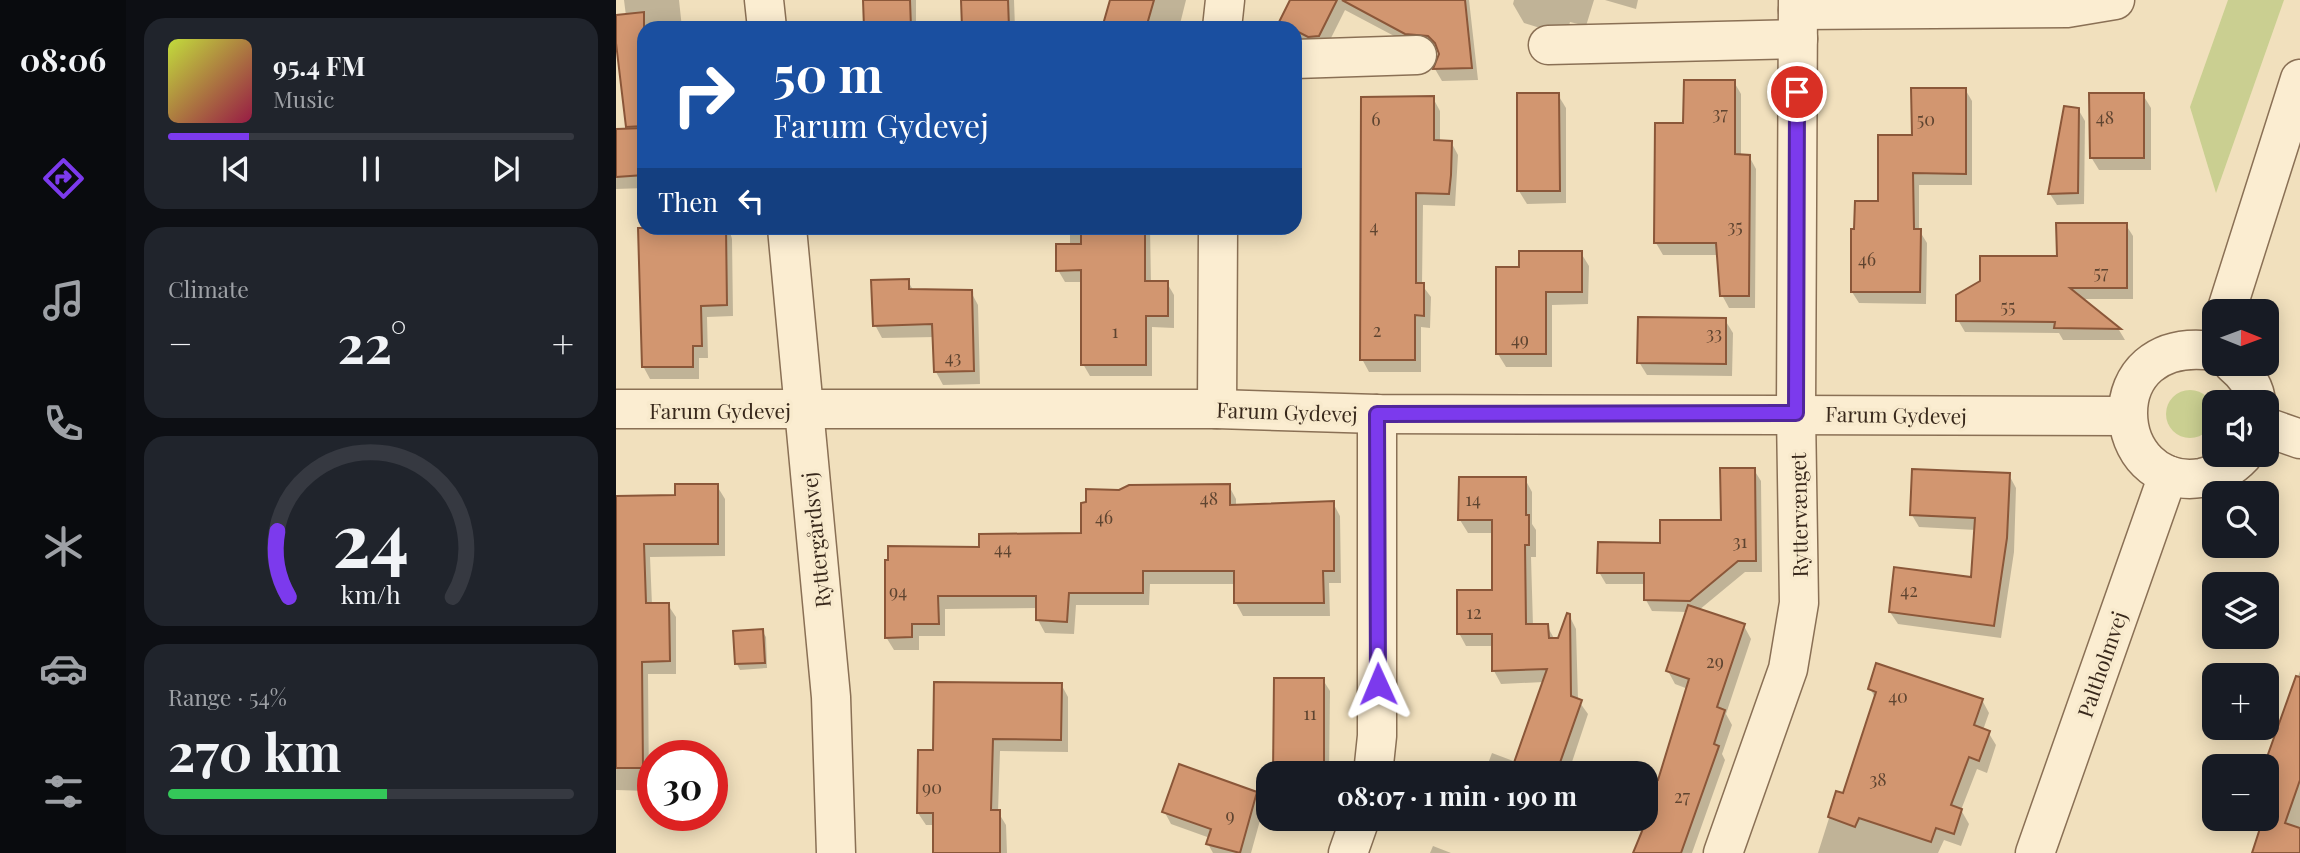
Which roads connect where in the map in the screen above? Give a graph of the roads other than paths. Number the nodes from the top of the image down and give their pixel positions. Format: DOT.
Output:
graph roads {
  1 [pos="764,0"];
  2 [pos="1226,0"];
  3 [pos="2115,0"];
  4 [pos="1798,16"];
  5 [pos="766,21"];
  6 [pos="1223,21"];
  7 [pos="1548,45"];
  8 [pos="1417,55"];
  9 [pos="1302,59"];
  10 [pos="2300,79"];
  11 [pos="788,235"];
  12 [pos="1218,235"];
  13 [pos="2230,299"];
  14 [pos="2202,350"];
  15 [pos="616,409"];
  16 [pos="1217,409"];
  17 [pos="803,411"];
  18 [pos="1796,413"];
  19 [pos="1377,414"];
  20 [pos="2127,416"];
  21 [pos="2279,432"];
  22 [pos="2300,439"];
  23 [pos="2225,467"];
  24 [pos="2168,475"];
  25 [pos="1374,761"];
  26 [pos="1356,831"];
  27 [pos="836,853"];
  28 [pos="1348,853"];
  29 [pos="1723,853"];
  30 [pos="2035,853"];
  1 -- 5 [label="street"];
  2 -- 6 [label="street"];
  3 -- 4 [label="street"];
  4 -- 7 [label="street"];
  4 -- 18 [label="street, Ryttervænget"];
  8 -- 9 [label="street"];
  10 -- 13 [label="street"];
  11 -- 17 [label="street, Ryttergårdsvej"];
  12 -- 16 [label="street"];
  14 -- 20 [label="street"];
  15 -- 17 [label="street, Farum Gydevej"];
  16 -- 17 [label="street, Farum Gydevej"];
  16 -- 19 [label="street, Farum Gydevej"];
  17 -- 27 [label="street, Ryttergårdsvej"];
  18 -- 19 [label="street, Farum Gydevej"];
  18 -- 20 [label="street, Farum Gydevej"];
  18 -- 29 [label="street, Ryttervænget"];
  19 -- 25 [label="street"];
  20 -- 24 [label="street"];
  21 -- 22 [label="street"];
  23 -- 24 [label="street"];
  24 -- 30 [label="street, Paltholmvej"];
  26 -- 28 [label="street"];
}
